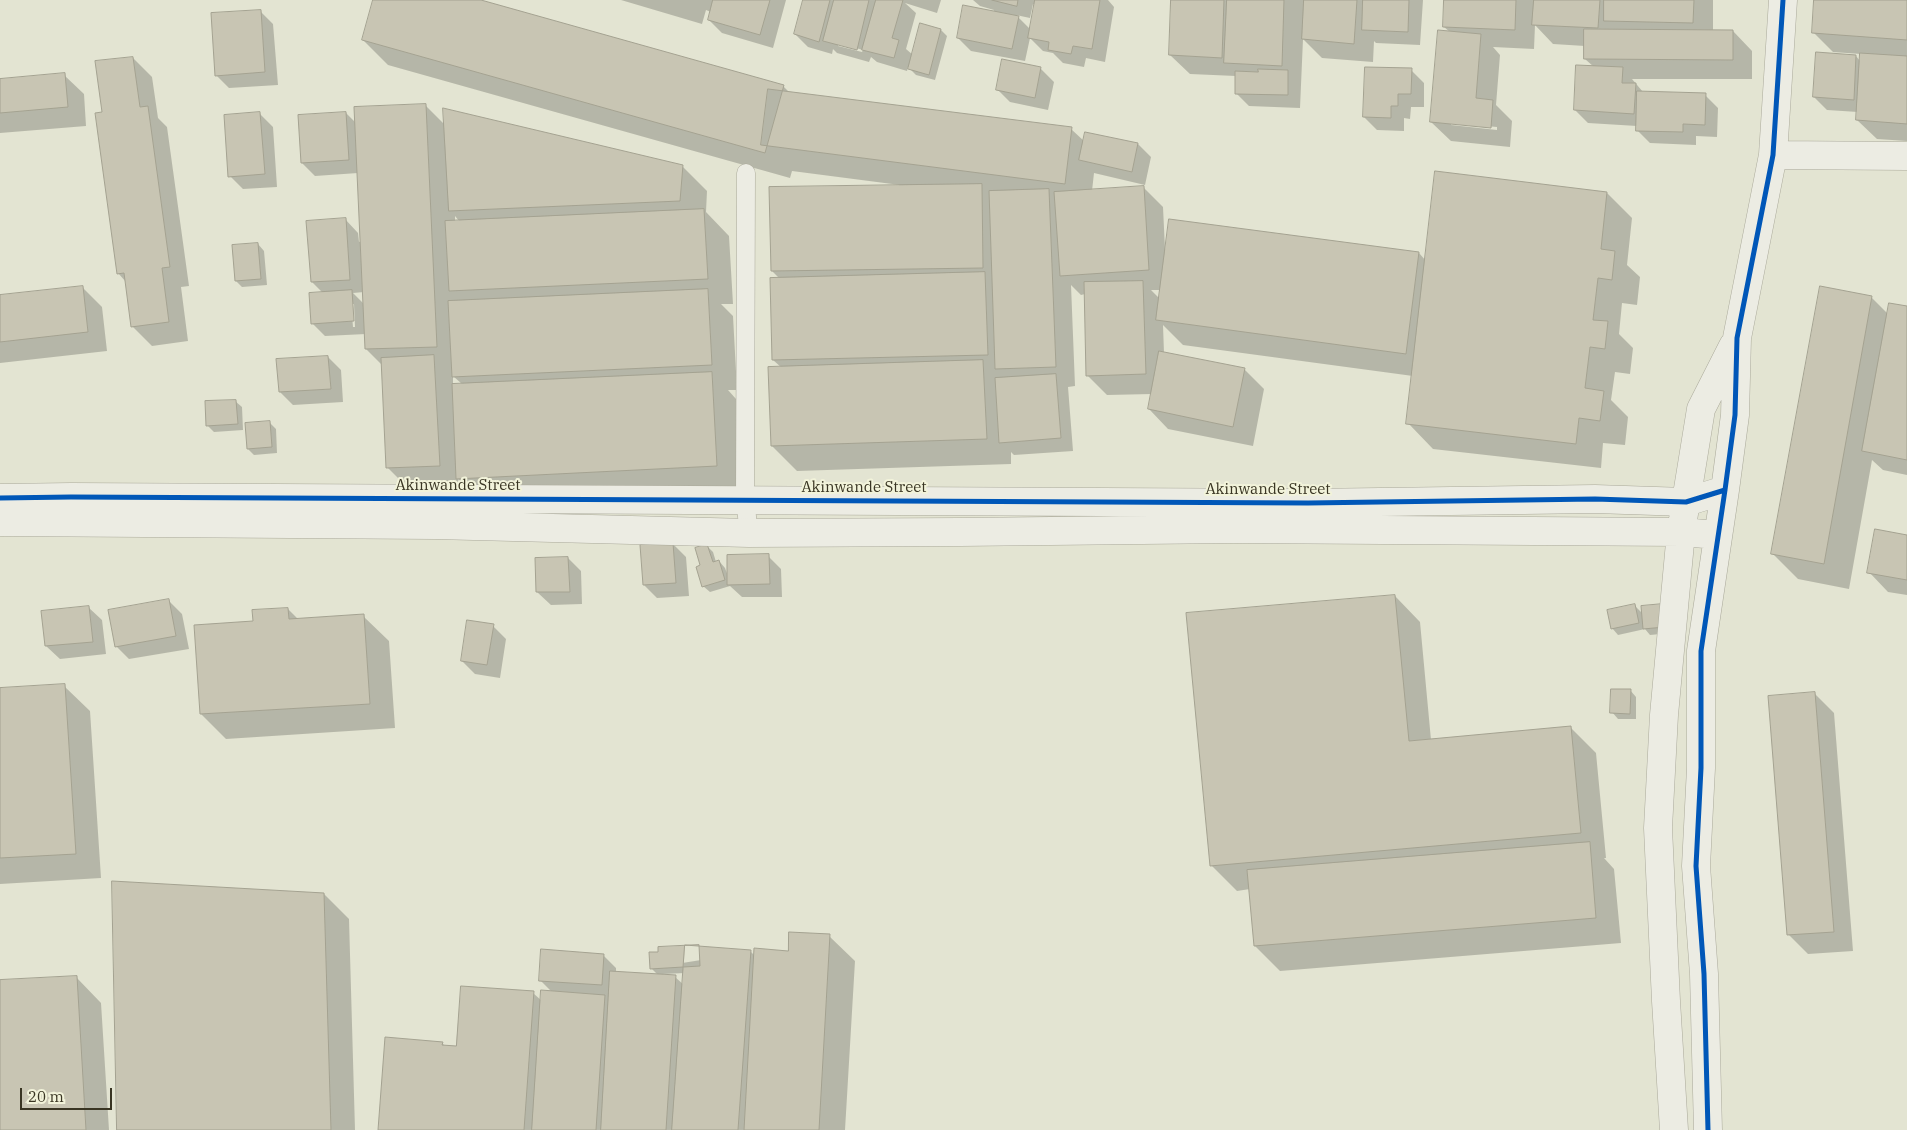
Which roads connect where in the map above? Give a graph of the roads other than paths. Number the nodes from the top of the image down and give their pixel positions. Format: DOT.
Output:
graph roads {
  1 [pos="1783,0"];
  2 [pos="1773,155"];
  3 [pos="1907,156"];
  4 [pos="746,172"];
  5 [pos="1738,338"];
  6 [pos="1725,490"];
  7 [pos="0,498"];
  8 [pos="745,500"];
  9 [pos="1686,502"];
  10 [pos="0,522"];
  11 [pos="1681,532"];
  12 [pos="749,533"];
  13 [pos="1718,535"];
  14 [pos="1674,1130"];
  15 [pos="1708,1130"];
  1 -- 2 [label="street"];
  2 -- 3 [label="street"];
  2 -- 5 [label="street"];
  4 -- 8 [label="lane"];
  5 -- 6 [label="street"];
  5 -- 9 [label="street"];
  6 -- 9 [label="street, Akinwande Street"];
  6 -- 13 [label="street"];
  7 -- 8 [label="street, Akinwande Street"];
  8 -- 9 [label="street, Akinwande Street"];
  8 -- 12 [label="lane"];
  9 -- 11 [label="street"];
  10 -- 12 [label="street"];
  11 -- 12 [label="street"];
  11 -- 13 [label="street"];
  11 -- 14 [label="street"];
  13 -- 15 [label="street"];
}
